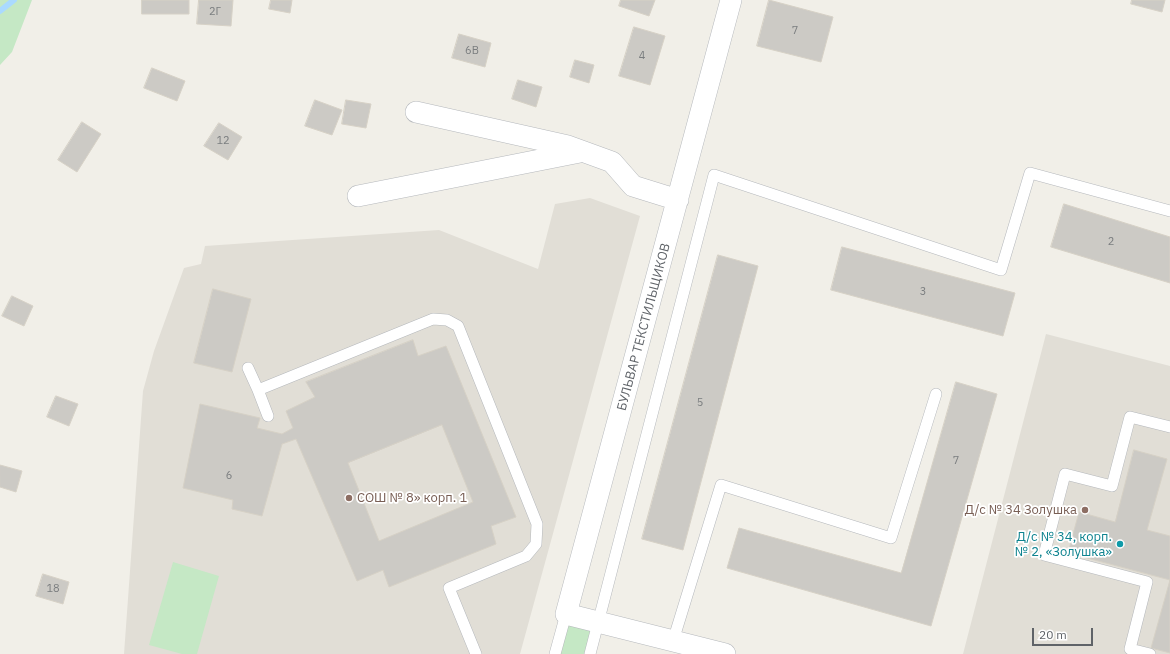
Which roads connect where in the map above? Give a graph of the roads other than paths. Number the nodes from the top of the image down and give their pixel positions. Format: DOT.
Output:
graph roads {
  1 [pos="731,0"];
  2 [pos="416,112"];
  3 [pos="582,152"];
  4 [pos="358,196"];
  5 [pos="678,200"];
  6 [pos="1170,211"];
  7 [pos="248,368"];
  8 [pos="258,390"];
  9 [pos="936,394"];
  10 [pos="268,416"];
  11 [pos="1170,427"];
  12 [pos="566,614"];
  13 [pos="598,622"];
  14 [pos="673,641"];
  15 [pos="1129,651"];
  16 [pos="476,654"];
  17 [pos="555,654"];
  18 [pos="590,654"];
  19 [pos="724,654"];
  20 [pos="1150,654"];
  1 -- 5 [label="street, БУЛЬВАР ТЕКСТИЛЬЩИКОВ"];
  2 -- 3 [label="street"];
  3 -- 4 [label="street"];
  3 -- 5 [label="street"];
  5 -- 12 [label="street, БУЛЬВАР ТЕКСТИЛЬЩИКОВ"];
  6 -- 13 [label="lane"];
  7 -- 8 [label="lane"];
  8 -- 10 [label="lane"];
  8 -- 16 [label="lane"];
  9 -- 14 [label="lane"];
  11 -- 15 [label="lane"];
  12 -- 13 [label="street"];
  12 -- 17 [label="lane, БУЛЬВАР ТЕКСТИЛЬЩИКОВ"];
  13 -- 14 [label="street"];
  13 -- 18 [label="lane"];
  14 -- 19 [label="street"];
  15 -- 20 [label="lane"];
}
